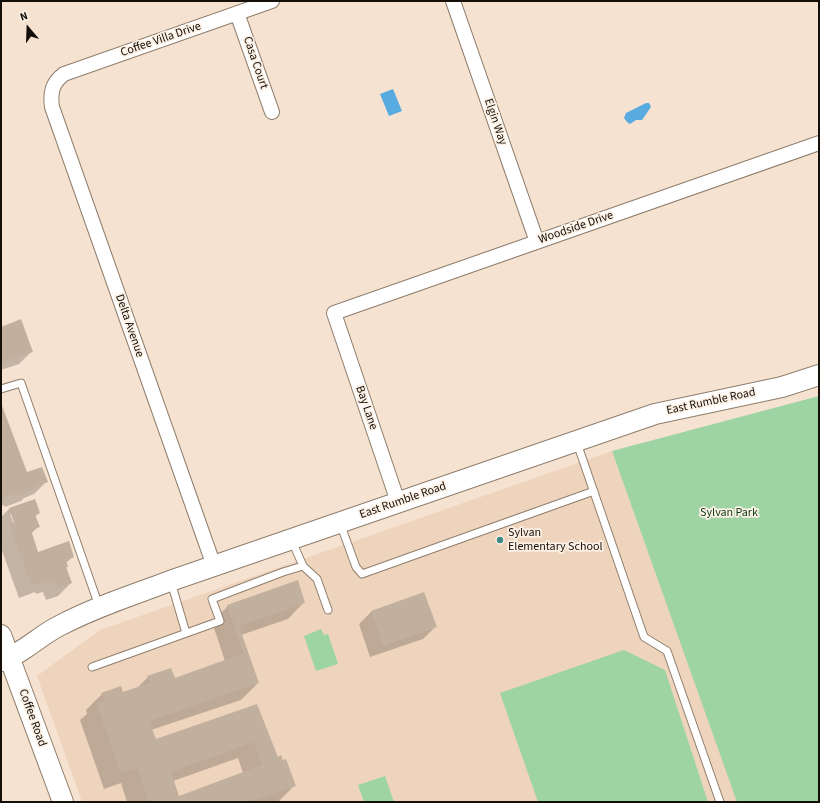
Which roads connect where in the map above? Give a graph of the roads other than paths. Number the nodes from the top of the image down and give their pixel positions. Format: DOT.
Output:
graph roads {
  1 [pos="272,1"];
  2 [pos="452,1"];
  3 [pos="237,13"];
  4 [pos="53,86"];
  5 [pos="272,112"];
  6 [pos="819,143"];
  7 [pos="537,242"];
  8 [pos="334,314"];
  9 [pos="819,375"];
  10 [pos="1,389"];
  11 [pos="576,441"];
  12 [pos="594,491"];
  13 [pos="398,502"];
  14 [pos="340,522"];
  15 [pos="291,539"];
  16 [pos="214,566"];
  17 [pos="303,566"];
  18 [pos="170,581"];
  19 [pos="99,607"];
  20 [pos="328,610"];
  21 [pos="186,633"];
  22 [pos="1,635"];
  23 [pos="5,660"];
  24 [pos="92,667"];
  25 [pos="63,802"];
  26 [pos="720,802"];
  1 -- 3 [label="street, Coffee Villa Drive"];
  2 -- 7 [label="street, Elgin Way"];
  3 -- 4 [label="street, Coffee Villa Drive"];
  3 -- 5 [label="street, Casa Court"];
  4 -- 16 [label="street, Delta Avenue"];
  6 -- 7 [label="street, Woodside Drive"];
  7 -- 8 [label="street, Woodside Drive"];
  8 -- 13 [label="street, Bay Lane"];
  9 -- 11 [label="street, East Rumble Road"];
  10 -- 19 [label="lane"];
  11 -- 12 [label="lane"];
  11 -- 13 [label="street, East Rumble Road"];
  12 -- 14 [label="lane"];
  12 -- 26 [label="lane"];
  13 -- 14 [label="street, East Rumble Road"];
  14 -- 15 [label="street, East Rumble Road"];
  15 -- 16 [label="street, East Rumble Road"];
  15 -- 17 [label="lane"];
  16 -- 18 [label="street, East Rumble Road"];
  17 -- 20 [label="lane"];
  17 -- 21 [label="lane"];
  18 -- 19 [label="street, East Rumble Road"];
  18 -- 21 [label="lane"];
  19 -- 23 [label="street, East Rumble Road"];
  21 -- 24 [label="lane"];
  22 -- 23 [label="street, Coffee Road"];
  23 -- 25 [label="street, Coffee Road"];
}
